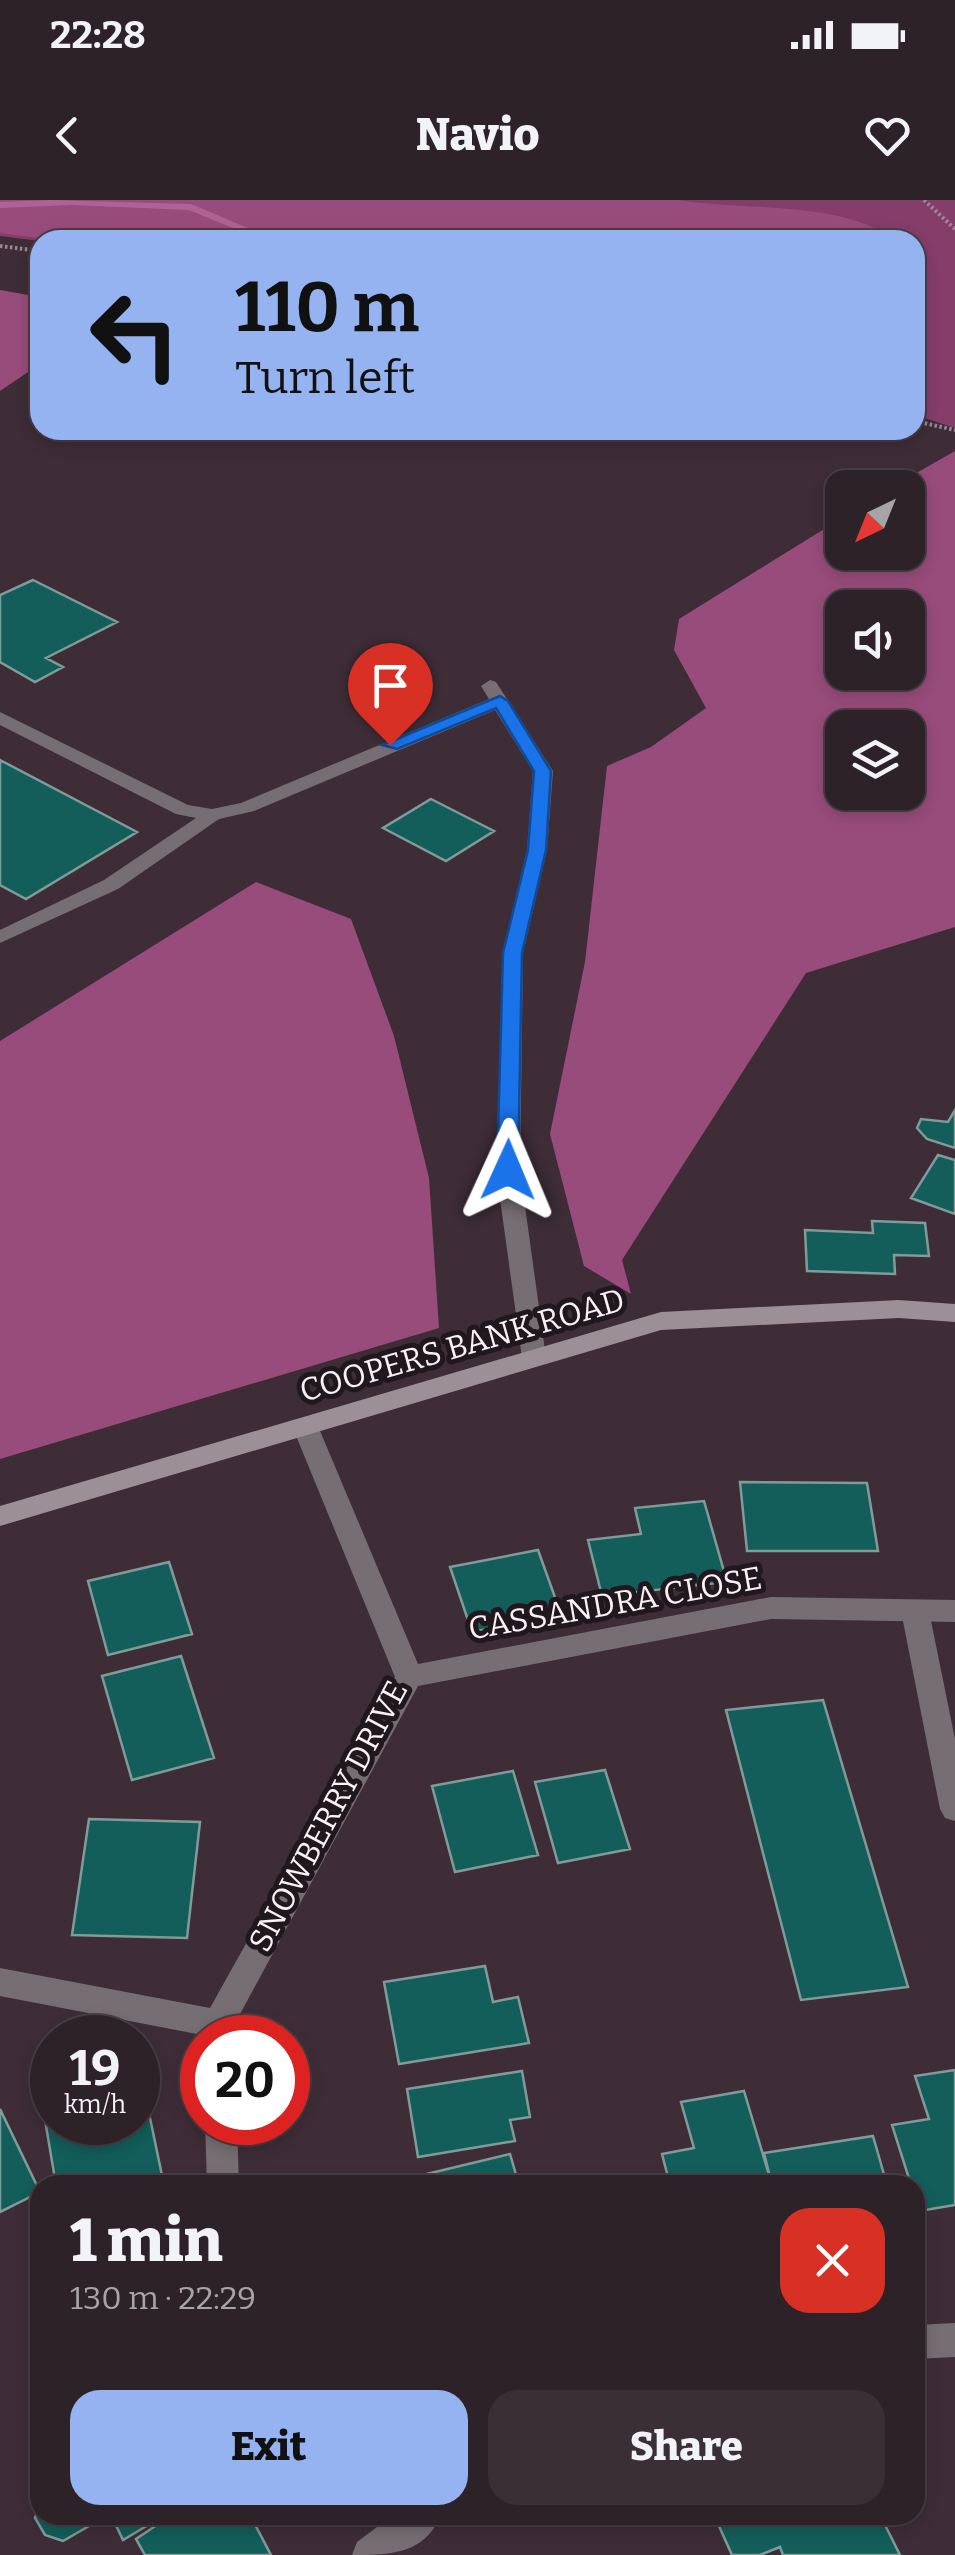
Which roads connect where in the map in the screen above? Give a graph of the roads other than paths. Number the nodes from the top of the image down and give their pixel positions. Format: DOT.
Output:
graph roads {
  1 [pos="0,718"];
  2 [pos="212,814"];
  3 [pos="0,937"];
  4 [pos="955,1313"];
  5 [pos="534,1358"];
  6 [pos="305,1426"];
  7 [pos="0,1516"];
  8 [pos="914,1610"];
  9 [pos="955,1611"];
  10 [pos="408,1677"];
  11 [pos="955,1809"];
  12 [pos="0,1982"];
  13 [pos="227,2015"];
  14 [pos="180,2022"];
  15 [pos="222,2145"];
  16 [pos="223,2175"];
  17 [pos="953,2339"];
  18 [pos="925,2341"];
  19 [pos="400,2525"];
  20 [pos="370,2555"];
  1 -- 2 [label="street"];
  2 -- 3 [label="street"];
  2 -- 5 [label="street"];
  4 -- 5 [label="street, COOPERS BANK ROAD"];
  5 -- 6 [label="street, COOPERS BANK ROAD"];
  6 -- 7 [label="street, COOPERS BANK ROAD"];
  6 -- 10 [label="street, SNOWBERRY DRIVE"];
  8 -- 9 [label="street, CASSANDRA CLOSE"];
  8 -- 10 [label="street, CASSANDRA CLOSE"];
  8 -- 11 [label="street"];
  10 -- 13 [label="street, SNOWBERRY DRIVE"];
  12 -- 14 [label="street"];
  15 -- 16 [label="street"];
  17 -- 18 [label="street"];
  19 -- 20 [label="street"];
}
